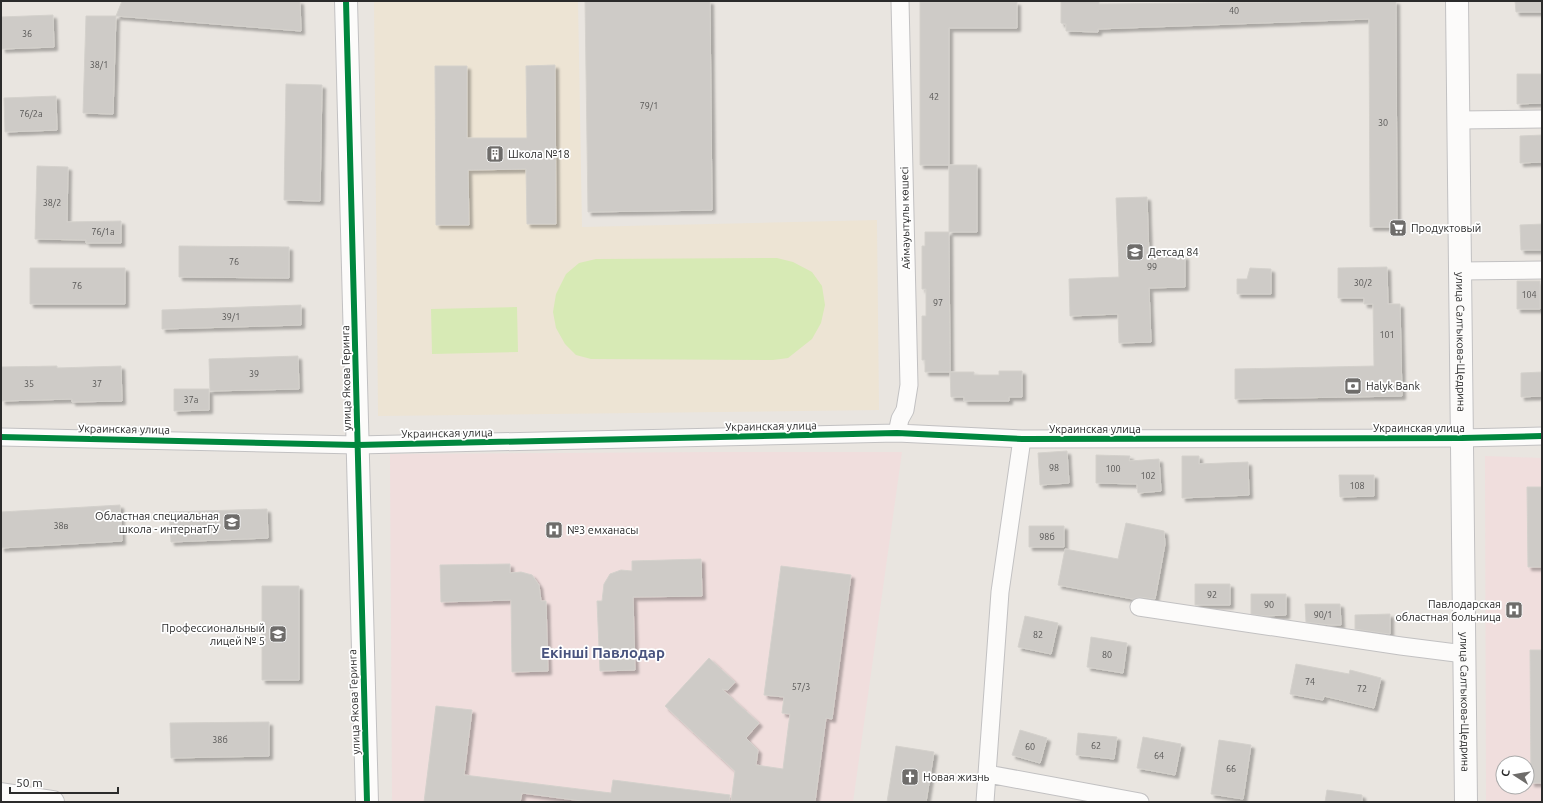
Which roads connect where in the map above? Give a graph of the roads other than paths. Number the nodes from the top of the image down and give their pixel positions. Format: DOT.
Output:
graph roads {
  1 [pos="346,1"];
  2 [pos="900,1"];
  3 [pos="1457,1"];
  4 [pos="1542,119"];
  5 [pos="1459,120"];
  6 [pos="1542,270"];
  7 [pos="1460,271"];
  8 [pos="897,433"];
  9 [pos="1542,436"];
  10 [pos="1,437"];
  11 [pos="1462,438"];
  12 [pos="1022,439"];
  13 [pos="357,445"];
  14 [pos="1139,607"];
  15 [pos="1464,654"];
  16 [pos="988,774"];
  17 [pos="1,794"];
  18 [pos="53,802"];
  19 [pos="367,802"];
  20 [pos="985,802"];
  21 [pos="1140,802"];
  22 [pos="1466,802"];
  1 -- 13 [label="street, улица Якова Геринга"];
  2 -- 8 [label="street, Аймауытұлы көшесі"];
  3 -- 5 [label="street, улица Салтыкова-Щедрина"];
  4 -- 5 [label="street"];
  5 -- 7 [label="street, улица Салтыкова-Щедрина"];
  6 -- 7 [label="street"];
  7 -- 11 [label="street, улица Салтыкова-Щедрина"];
  8 -- 12 [label="street, Украинская улица"];
  8 -- 13 [label="street, Украинская улица"];
  9 -- 11 [label="street, Украинская улица"];
  10 -- 13 [label="street, Украинская улица"];
  11 -- 12 [label="street, Украинская улица"];
  11 -- 15 [label="street, улица Салтыкова-Щедрина"];
  12 -- 16 [label="street"];
  13 -- 19 [label="street, улица Якова Геринга"];
  14 -- 15 [label="street"];
  15 -- 22 [label="street, улица Салтыкова-Щедрина"];
  16 -- 20 [label="street"];
  16 -- 21 [label="street"];
  17 -- 18 [label="street"];
}
